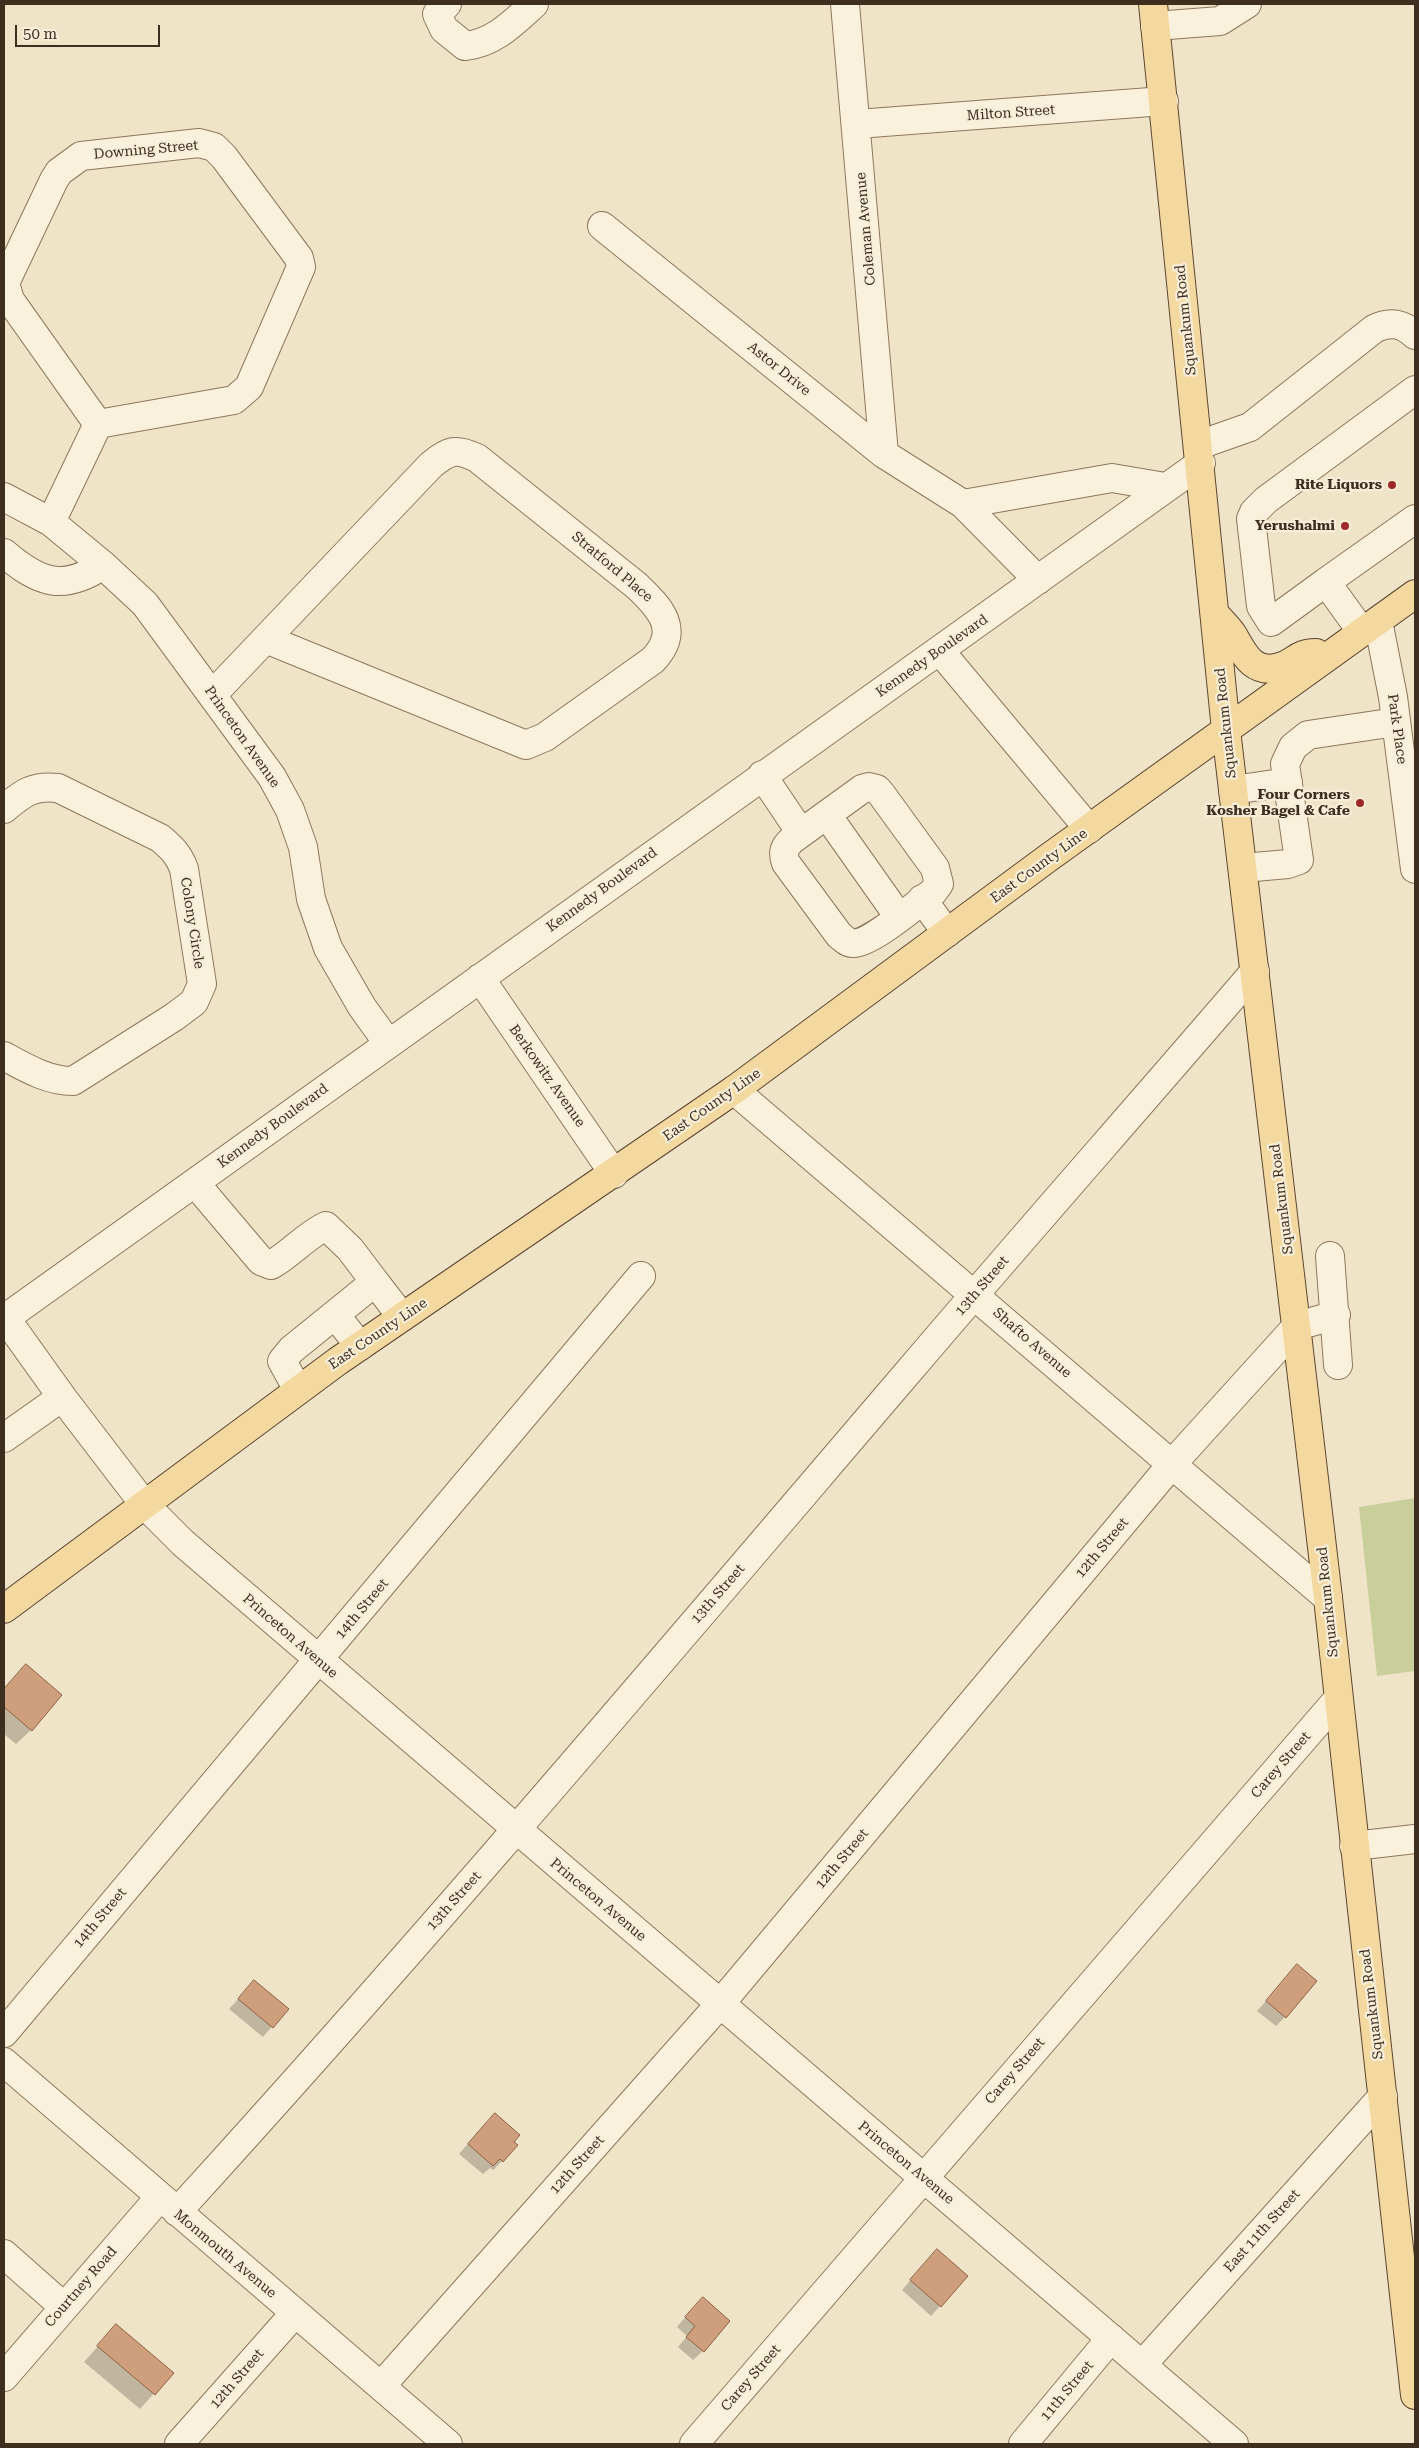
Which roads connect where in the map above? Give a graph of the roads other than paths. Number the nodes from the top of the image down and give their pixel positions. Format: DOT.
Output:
graph roads {
  1 [pos="447,4"];
  2 [pos="534,4"];
  3 [pos="845,4"];
  4 [pos="1247,4"];
  5 [pos="1154,15"];
  6 [pos="1164,101"];
  7 [pos="857,124"];
  8 [pos="602,226"];
  9 [pos="1415,335"];
  10 [pos="1415,390"];
  11 [pos="98,424"];
  12 [pos="884,454"];
  13 [pos="1200,454"];
  14 [pos="1165,487"];
  15 [pos="4,497"];
  16 [pos="963,504"];
  17 [pos="1415,519"];
  18 [pos="51,522"];
  19 [pos="4,553"];
  20 [pos="103,565"];
  21 [pos="1038,580"];
  22 [pos="1326,582"];
  23 [pos="1415,594"];
  24 [pos="1215,614"];
  25 [pos="1370,626"];
  26 [pos="266,639"];
  27 [pos="940,651"];
  28 [pos="1331,653"];
  29 [pos="213,694"];
  30 [pos="1396,722"];
  31 [pos="1226,730"];
  32 [pos="762,775"];
  33 [pos="1288,782"];
  34 [pos="1233,790"];
  35 [pos="4,809"];
  36 [pos="827,815"];
  37 [pos="1089,829"];
  38 [pos="801,833"];
  39 [pos="1242,868"];
  40 [pos="1415,869"];
  41 [pos="922,899"];
  42 [pos="899,917"];
  43 [pos="947,933"];
  44 [pos="1255,971"];
  45 [pos="480,978"];
  46 [pos="388,1043"];
  47 [pos="4,1056"];
  48 [pos="734,1090"];
  49 [pos="614,1174"];
  50 [pos="195,1183"];
  51 [pos="1330,1256"];
  52 [pos="641,1276"];
  53 [pos="376,1282"];
  54 [pos="975,1294"];
  55 [pos="335,1314"];
  56 [pos="1336,1315"];
  57 [pos="402,1317"];
  58 [pos="4,1318"];
  59 [pos="1297,1326"];
  60 [pos="360,1346"];
  61 [pos="1338,1365"];
  62 [pos="298,1390"];
  63 [pos="62,1397"];
  64 [pos="4,1438"];
  65 [pos="1172,1464"];
  66 [pos="144,1504"];
  67 [pos="1328,1598"];
  68 [pos="4,1609"];
  69 [pos="318,1660"];
  70 [pos="1338,1699"];
  71 [pos="516,1831"];
  72 [pos="1415,1839"];
  73 [pos="1354,1846"];
  74 [pos="720,2004"];
  75 [pos="4,2033"];
  76 [pos="4,2062"];
  77 [pos="1383,2096"];
  78 [pos="923,2177"];
  79 [pos="168,2205"];
  80 [pos="4,2254"];
  81 [pos="64,2307"];
  82 [pos="295,2313"];
  83 [pos="1412,2326"];
  84 [pos="1111,2338"];
  85 [pos="1142,2364"];
  86 [pos="4,2377"];
  87 [pos="381,2386"];
  88 [pos="1415,2395"];
  89 [pos="179,2444"];
  90 [pos="448,2444"];
  91 [pos="694,2444"];
  92 [pos="1023,2444"];
  93 [pos="1234,2444"];
  1 -- 2 [label="street"];
  3 -- 7 [label="street, Coleman Avenue"];
  4 -- 5 [label="street"];
  5 -- 6 [label="main road, Squankum Road"];
  6 -- 7 [label="street, Milton Street"];
  6 -- 13 [label="main road, Squankum Road"];
  7 -- 12 [label="street, Coleman Avenue"];
  8 -- 12 [label="street, Astor Drive"];
  9 -- 13 [label="street, Kennedy Boulevard"];
  10 -- 22 [label="street"];
  11 -- 11 [label="street, Downing Street"];
  11 -- 18 [label="street"];
  12 -- 16 [label="street, Astor Drive"];
  13 -- 14 [label="street, Kennedy Boulevard"];
  13 -- 24 [label="main road, Squankum Road"];
  14 -- 16 [label="street"];
  14 -- 21 [label="street, Kennedy Boulevard"];
  15 -- 18 [label="street, Princeton Avenue"];
  16 -- 21 [label="street, Astor Drive"];
  17 -- 22 [label="street"];
  18 -- 20 [label="street, Princeton Avenue"];
  19 -- 20 [label="street"];
  20 -- 29 [label="street, Princeton Avenue"];
  21 -- 27 [label="street, Kennedy Boulevard"];
  22 -- 25 [label="street"];
  23 -- 25 [label="main road, East County Line"];
  24 -- 28 [label="main road"];
  24 -- 31 [label="main road, Squankum Road"];
  25 -- 28 [label="main road, East County Line"];
  25 -- 30 [label="street, Park Place"];
  26 -- 26 [label="street, Stratford Place"];
  26 -- 29 [label="street, Stratford Place"];
  27 -- 32 [label="street, Kennedy Boulevard"];
  27 -- 37 [label="street"];
  28 -- 31 [label="main road, East County Line"];
  29 -- 46 [label="street, Princeton Avenue"];
  30 -- 33 [label="street"];
  30 -- 40 [label="street, Park Place"];
  31 -- 34 [label="main road, Squankum Road"];
  31 -- 37 [label="main road, East County Line"];
  32 -- 38 [label="street"];
  32 -- 45 [label="street, Kennedy Boulevard"];
  33 -- 34 [label="street"];
  33 -- 39 [label="street"];
  34 -- 39 [label="main road, Squankum Road"];
  35 -- 47 [label="street, Colony Circle"];
  36 -- 38 [label="street"];
  36 -- 41 [label="street"];
  36 -- 42 [label="street"];
  37 -- 43 [label="main road, East County Line"];
  38 -- 42 [label="street"];
  39 -- 44 [label="main road, Squankum Road"];
  41 -- 42 [label="street"];
  41 -- 43 [label="street"];
  43 -- 48 [label="main road, East County Line"];
  44 -- 54 [label="street, 13th Street"];
  44 -- 59 [label="main road, Squankum Road"];
  45 -- 46 [label="street, Kennedy Boulevard"];
  45 -- 49 [label="street, Berkowitz Avenue"];
  46 -- 50 [label="street, Kennedy Boulevard"];
  48 -- 49 [label="main road, East County Line"];
  48 -- 54 [label="street, Shafto Avenue"];
  49 -- 57 [label="main road, East County Line"];
  50 -- 53 [label="street"];
  50 -- 58 [label="street, Kennedy Boulevard"];
  51 -- 56 [label="street"];
  52 -- 69 [label="street, 14th Street"];
  53 -- 55 [label="street"];
  53 -- 57 [label="street"];
  54 -- 65 [label="street, Shafto Avenue"];
  54 -- 71 [label="street, 13th Street"];
  55 -- 60 [label="street"];
  55 -- 62 [label="street"];
  56 -- 59 [label="street"];
  56 -- 61 [label="street"];
  57 -- 60 [label="main road, East County Line"];
  58 -- 63 [label="street, Princeton Avenue"];
  59 -- 65 [label="street, 12th Street"];
  59 -- 67 [label="main road, Squankum Road"];
  60 -- 62 [label="main road, East County Line"];
  62 -- 66 [label="main road, East County Line"];
  63 -- 64 [label="street"];
  63 -- 66 [label="street, Princeton Avenue"];
  65 -- 67 [label="street, Shafto Avenue"];
  65 -- 74 [label="street, 12th Street"];
  66 -- 68 [label="main road, East County Line"];
  66 -- 69 [label="street, Princeton Avenue"];
  67 -- 70 [label="main road, Squankum Road"];
  69 -- 71 [label="street, Princeton Avenue"];
  69 -- 75 [label="street, 14th Street"];
  70 -- 73 [label="main road, Squankum Road"];
  70 -- 78 [label="street, Carey Street"];
  71 -- 74 [label="street, Princeton Avenue"];
  71 -- 79 [label="street, 13th Street"];
  72 -- 73 [label="street"];
  73 -- 77 [label="main road, Squankum Road"];
  74 -- 78 [label="street, Princeton Avenue"];
  74 -- 87 [label="street, 12th Street"];
  76 -- 79 [label="street, Monmouth Avenue"];
  77 -- 83 [label="main road, Squankum Road"];
  77 -- 85 [label="street, East 11th Street"];
  78 -- 84 [label="street, Princeton Avenue"];
  78 -- 91 [label="street, Carey Street"];
  79 -- 81 [label="street, Courtney Road"];
  79 -- 82 [label="street, Monmouth Avenue"];
  80 -- 81 [label="street"];
  81 -- 86 [label="street, Courtney Road"];
  82 -- 87 [label="street, Monmouth Avenue"];
  82 -- 89 [label="street, 12th Street"];
  83 -- 88 [label="main road, Squankum Road"];
  84 -- 85 [label="street, Princeton Avenue"];
  84 -- 92 [label="street, 11th Street"];
  85 -- 93 [label="street, Princeton Avenue"];
  87 -- 90 [label="street, Monmouth Avenue"];
}
